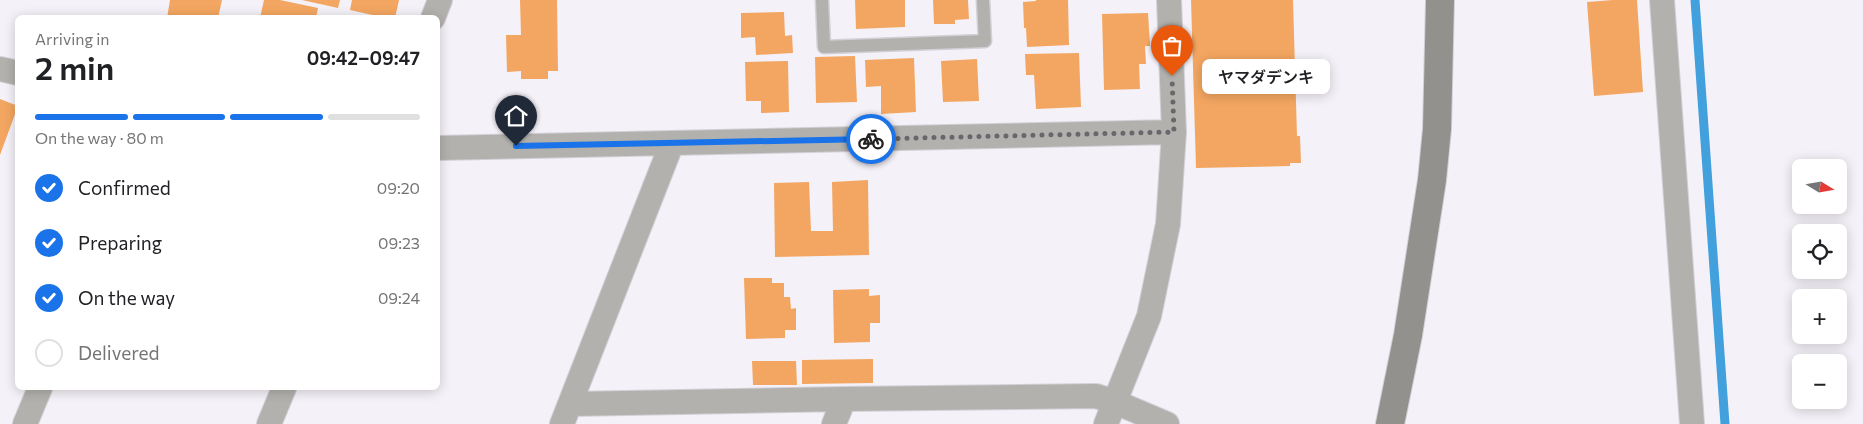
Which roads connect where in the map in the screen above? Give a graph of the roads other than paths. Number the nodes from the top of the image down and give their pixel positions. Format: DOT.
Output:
graph roads {
  1 [pos="440,0"];
  2 [pos="822,0"];
  3 [pos="983,0"];
  4 [pos="1169,0"];
  5 [pos="1440,0"];
  6 [pos="1662,0"];
  7 [pos="434,15"];
  8 [pos="0,69"];
  9 [pos="15,72"];
  10 [pos="1174,132"];
  11 [pos="672,143"];
  12 [pos="440,148"];
  13 [pos="39,390"];
  14 [pos="283,390"];
  15 [pos="844,398"];
  16 [pos="1114,402"];
  17 [pos="566,414"];
  18 [pos="25,424"];
  19 [pos="270,424"];
  20 [pos="834,424"];
  21 [pos="1106,424"];
  22 [pos="1167,424"];
  23 [pos="1390,424"];
  24 [pos="1692,424"];
  1 -- 7 [label="street"];
  2 -- 3 [label="lane"];
  4 -- 10 [label="street"];
  5 -- 23 [label="street"];
  6 -- 24 [label="street"];
  8 -- 9 [label="street"];
  10 -- 11 [label="street"];
  10 -- 16 [label="street"];
  11 -- 12 [label="street"];
  11 -- 17 [label="street"];
  13 -- 18 [label="street"];
  14 -- 19 [label="street"];
  15 -- 16 [label="street"];
  15 -- 17 [label="street"];
  15 -- 20 [label="street"];
  16 -- 21 [label="street"];
  16 -- 22 [label="street"];
}
